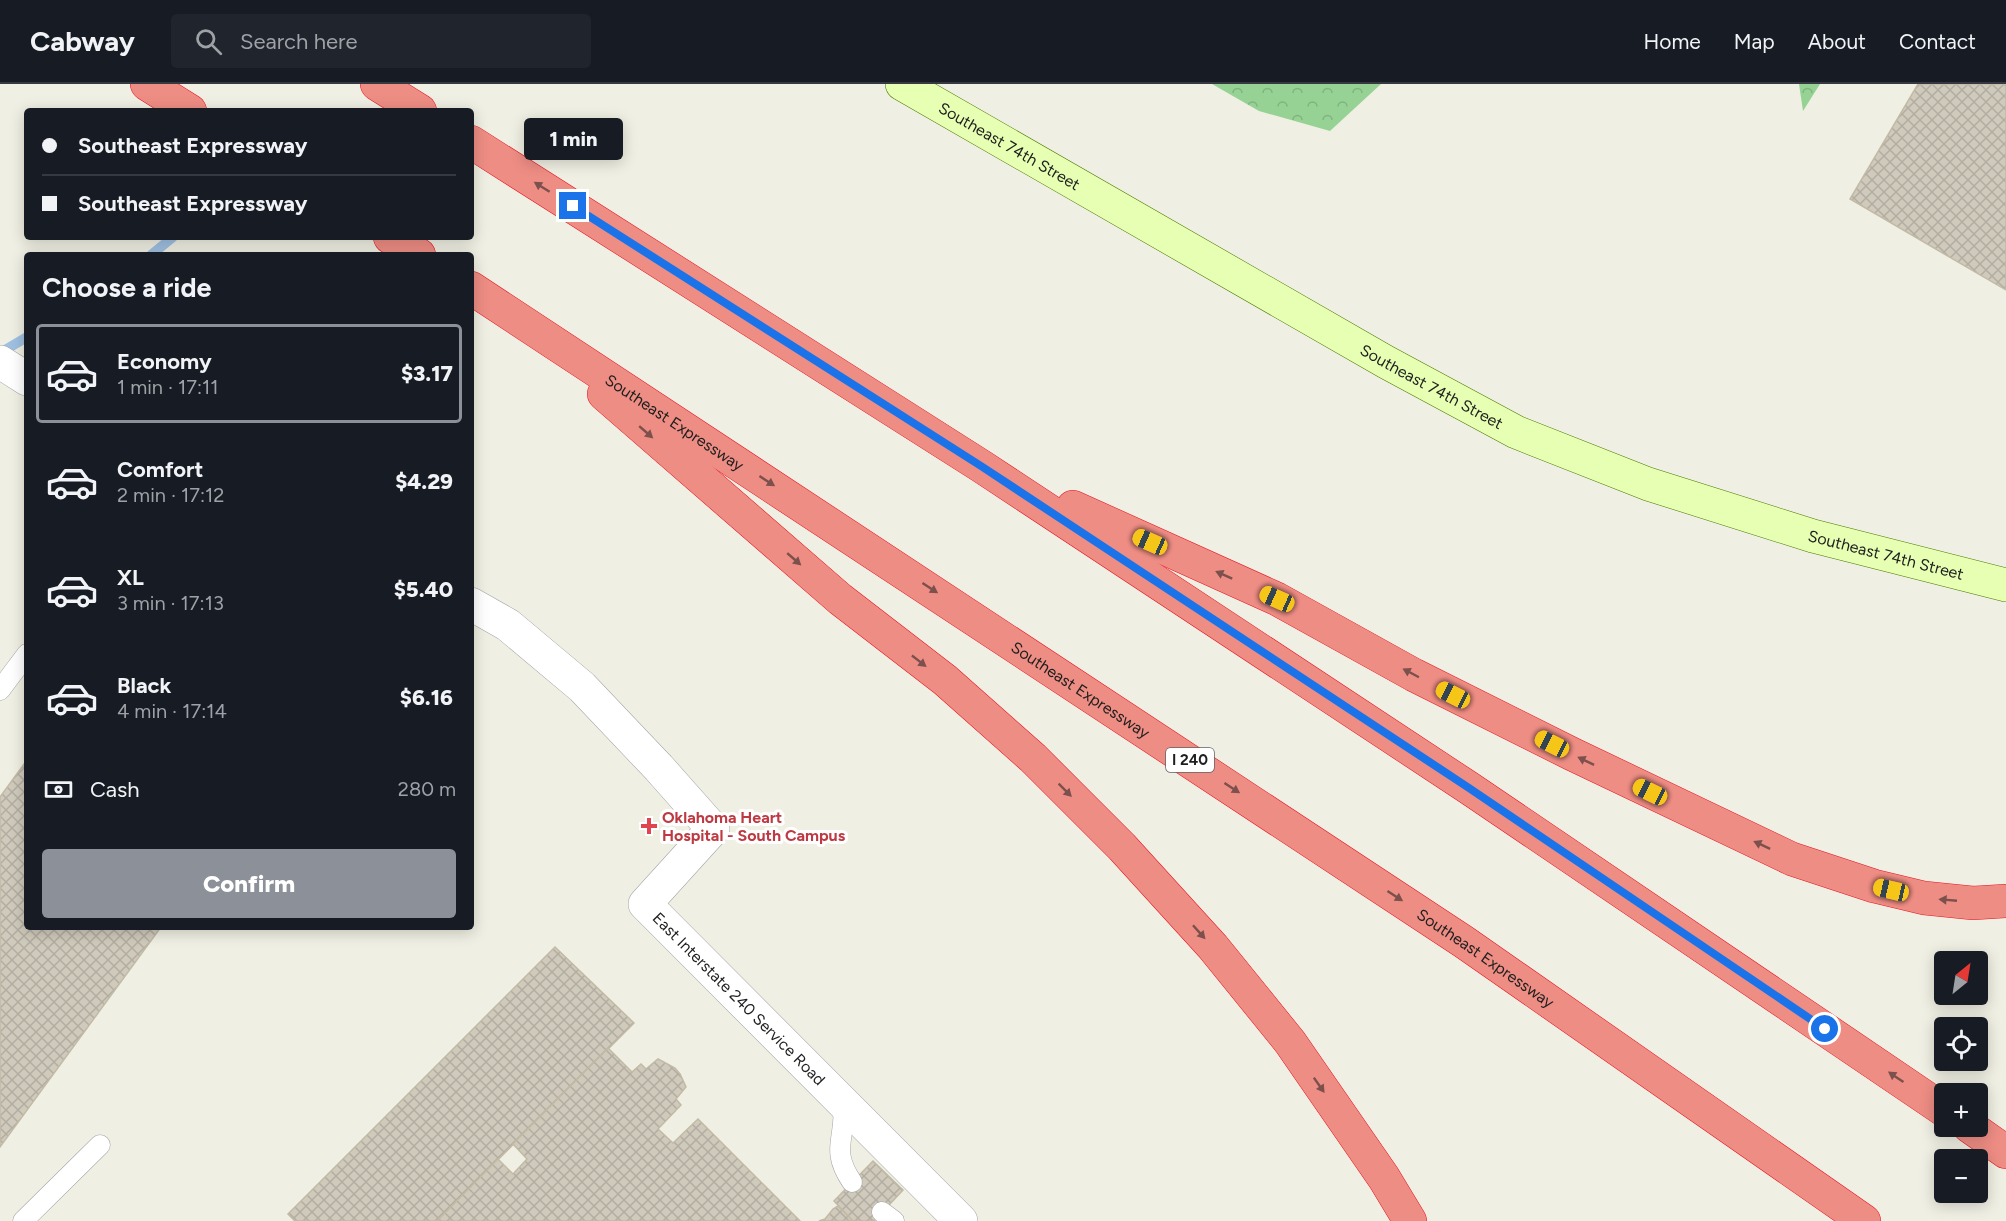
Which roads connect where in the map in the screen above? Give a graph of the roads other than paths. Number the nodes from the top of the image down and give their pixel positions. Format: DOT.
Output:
graph roads {
  1 [pos="147,84"];
  2 [pos="377,84"];
  3 [pos="902,84"];
  4 [pos="185,108"];
  5 [pos="415,108"];
  6 [pos="474,144"];
  7 [pos="395,240"];
  8 [pos="414,252"];
  9 [pos="474,290"];
  10 [pos="507,311"];
  11 [pos="0,362"];
  12 [pos="24,377"];
  13 [pos="981,466"];
  14 [pos="2006,585"];
  15 [pos="474,610"];
  16 [pos="24,658"];
  17 [pos="0,690"];
  18 [pos="2006,902"];
  19 [pos="1934,1103"];
  20 [pos="843,1104"];
  21 [pos="1985,1137"];
  22 [pos="100,1145"];
  23 [pos="2006,1152"];
  24 [pos="852,1182"];
  25 [pos="23,1221"];
  26 [pos="934,1221"];
  27 [pos="953,1221"];
  28 [pos="961,1221"];
  29 [pos="1410,1221"];
  30 [pos="1864,1221"];
  1 -- 4 [label="highway"];
  2 -- 5 [label="highway"];
  3 -- 14 [label="street, Southeast 74th Street"];
  13 -- 6 [label="highway, one-way"];
  7 -- 8 [label="highway"];
  9 -- 10 [label="highway, Southeast Expressway / I 240"];
  10 -- 29 [label="highway, one-way"];
  10 -- 30 [label="highway, Southeast Expressway / I 240, one-way"];
  11 -- 12 [label="street"];
  18 -- 13 [label="highway, one-way"];
  19 -- 13 [label="highway, one-way"];
  15 -- 20 [label="street, East Interstate 240 Service Road"];
  16 -- 17 [label="lane"];
  20 -- 24 [label="lane"];
  20 -- 28 [label="street, East Interstate 240 Service Road"];
  21 -- 23 [label="highway"];
  22 -- 25 [label="lane"];
  26 -- 27 [label="lane"];
}
